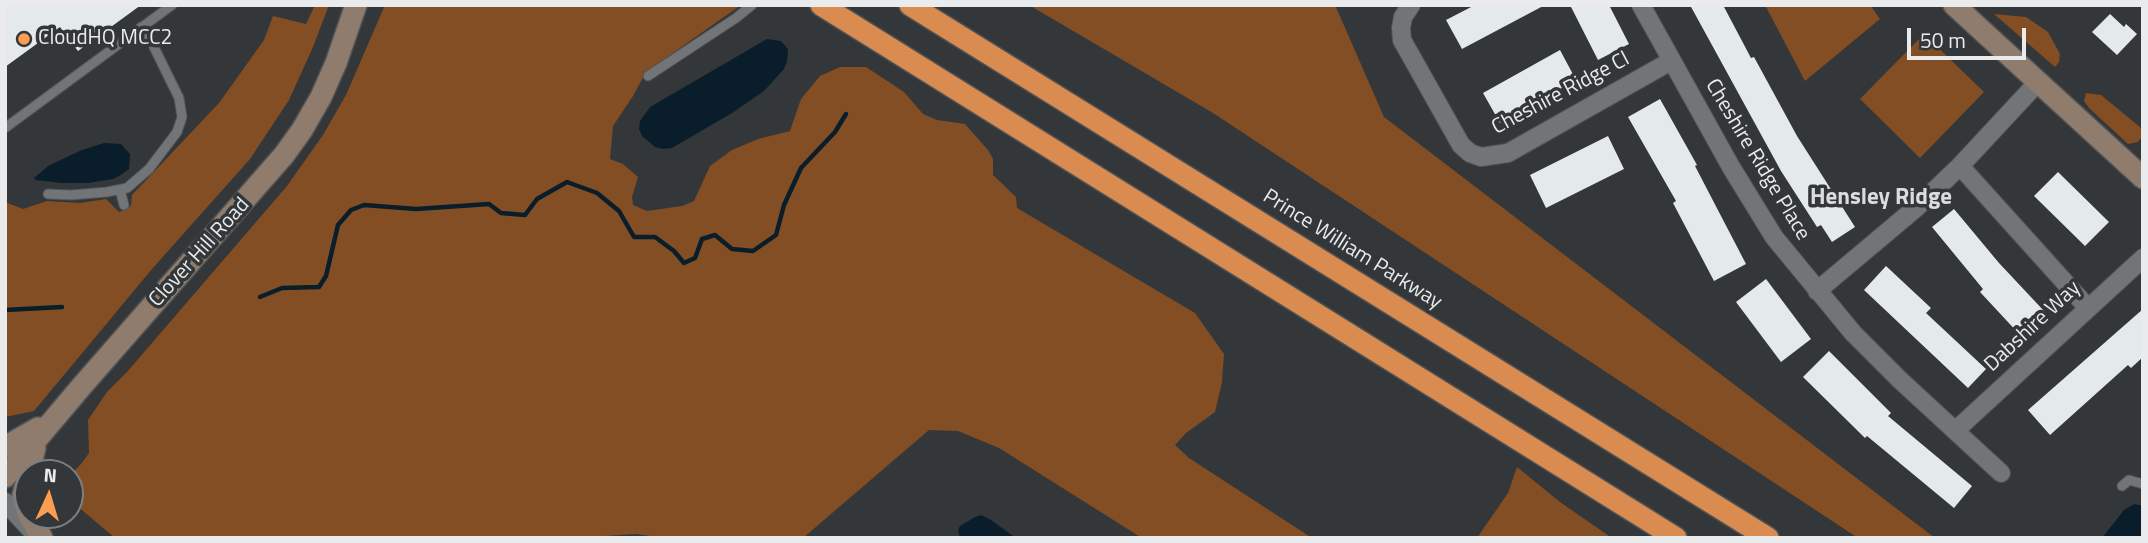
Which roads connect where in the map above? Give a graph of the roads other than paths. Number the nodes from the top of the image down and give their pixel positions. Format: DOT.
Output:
graph roads {
  1 [pos="172,5"];
  2 [pos="356,5"];
  3 [pos="752,5"];
  4 [pos="821,5"];
  5 [pos="910,5"];
  6 [pos="1411,5"];
  7 [pos="1641,5"];
  8 [pos="1954,5"];
  9 [pos="141,27"];
  10 [pos="1671,61"];
  11 [pos="648,76"];
  12 [pos="2039,81"];
  13 [pos="5,128"];
  14 [pos="1960,166"];
  15 [pos="2143,178"];
  16 [pos="120,190"];
  17 [pos="48,194"];
  18 [pos="124,205"];
  19 [pos="2143,258"];
  20 [pos="1817,292"];
  21 [pos="2088,308"];
  22 [pos="55,418"];
  23 [pos="1956,430"];
  24 [pos="37,439"];
  25 [pos="5,447"];
  26 [pos="31,459"];
  27 [pos="2001,473"];
  28 [pos="5,477"];
  29 [pos="2143,484"];
  30 [pos="2122,486"];
  31 [pos="5,502"];
  32 [pos="40,538"];
  33 [pos="1676,538"];
  34 [pos="1768,538"];
  1 -- 9 [label="lane"];
  2 -- 22 [label="street, Clover Hill Road"];
  3 -- 11 [label="lane"];
  4 -- 33 [label="highway"];
  5 -- 34 [label="highway, Prince William Parkway"];
  6 -- 10 [label="street, Cheshire Ridge Cl"];
  7 -- 10 [label="street, Cheshire Ridge Place"];
  8 -- 12 [label="street"];
  9 -- 13 [label="lane"];
  9 -- 16 [label="lane"];
  10 -- 20 [label="street, Cheshire Ridge Place"];
  12 -- 14 [label="street"];
  12 -- 15 [label="street"];
  14 -- 20 [label="street"];
  14 -- 21 [label="street"];
  16 -- 17 [label="lane"];
  16 -- 18 [label="lane"];
  19 -- 21 [label="street, Dabshire Way"];
  20 -- 23 [label="street, Cheshire Ridge Place"];
  21 -- 23 [label="street, Dabshire Way"];
  22 -- 24 [label="street, Clover Hill Road"];
  22 -- 25 [label="street"];
  23 -- 27 [label="street, Cheshire Ridge Place"];
  24 -- 26 [label="street"];
  24 -- 28 [label="street, Clover Hill Road"];
  29 -- 30 [label="lane"];
  31 -- 32 [label="street"];
}
